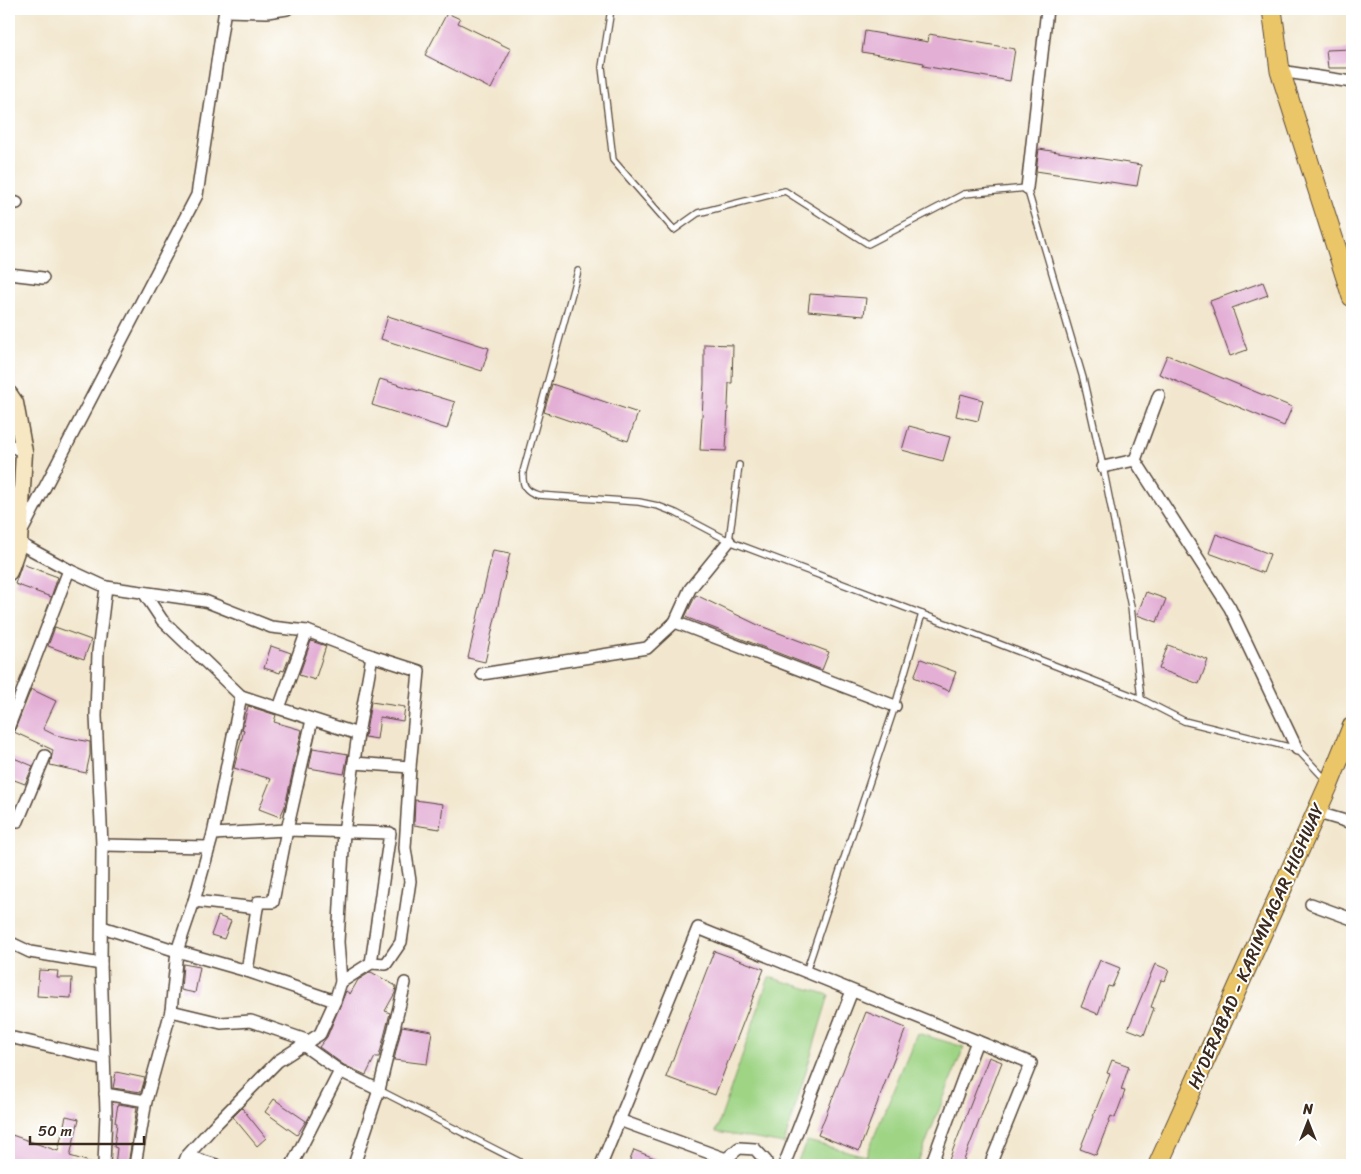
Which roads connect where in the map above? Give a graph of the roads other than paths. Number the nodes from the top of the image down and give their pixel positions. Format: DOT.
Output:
graph roads {
  1 [pos="287,9"];
  2 [pos="611,9"];
  3 [pos="1047,9"];
  4 [pos="1272,9"];
  5 [pos="225,10"];
  6 [pos="1280,71"];
  7 [pos="1352,82"];
  8 [pos="1027,188"];
  9 [pos="1347,266"];
  10 [pos="578,271"];
  11 [pos="9,274"];
  12 [pos="43,278"];
  13 [pos="1352,297"];
  14 [pos="9,394"];
  15 [pos="1159,395"];
  16 [pos="16,449"];
  17 [pos="1135,460"];
  18 [pos="739,465"];
  19 [pos="1104,467"];
  20 [pos="16,536"];
  21 [pos="729,542"];
  22 [pos="69,570"];
  23 [pos="9,572"];
  24 [pos="106,587"];
  25 [pos="144,593"];
  26 [pos="922,614"];
  27 [pos="675,622"];
  28 [pos="307,631"];
  29 [pos="372,656"];
  30 [pos="482,674"];
  31 [pos="241,696"];
  32 [pos="1141,699"];
  33 [pos="895,706"];
  34 [pos="279,708"];
  35 [pos="312,720"];
  36 [pos="9,726"];
  37 [pos="1352,727"];
  38 [pos="358,734"];
  39 [pos="1348,748"];
  40 [pos="1298,749"];
  41 [pos="44,756"];
  42 [pos="354,763"];
  43 [pos="410,767"];
  44 [pos="1329,784"];
  45 [pos="1315,812"];
  46 [pos="9,818"];
  47 [pos="1352,823"];
  48 [pos="287,830"];
  49 [pos="344,832"];
  50 [pos="213,834"];
  51 [pos="102,845"];
  52 [pos="209,847"];
  53 [pos="194,901"];
  54 [pos="1311,904"];
  55 [pos="257,908"];
  56 [pos="1352,919"];
  57 [pos="102,928"];
  58 [pos="9,942"];
  59 [pos="177,952"];
  60 [pos="371,963"];
  61 [pos="101,964"];
  62 [pos="247,971"];
  63 [pos="806,972"];
  64 [pos="341,982"];
  65 [pos="405,982"];
  66 [pos="852,991"];
  67 [pos="335,1001"];
  68 [pos="171,1011"];
  69 [pos="9,1037"];
  70 [pos="977,1041"];
  71 [pos="306,1043"];
  72 [pos="104,1059"];
  73 [pos="340,1070"];
  74 [pos="379,1090"];
  75 [pos="105,1094"];
  76 [pos="146,1101"];
  77 [pos="620,1120"];
  78 [pos="185,1160"];
  79 [pos="726,1162"];
  80 [pos="104,1165"];
  81 [pos="135,1165"];
  82 [pos="216,1165"];
  83 [pos="292,1165"];
  84 [pos="354,1165"];
  85 [pos="526,1165"];
  86 [pos="601,1165"];
  87 [pos="766,1165"];
  88 [pos="784,1165"];
  89 [pos="931,1165"];
  90 [pos="990,1165"];
  91 [pos="1158,1165"];
  1 -- 5 [label="street"];
  2 -- 8 [label="lane"];
  3 -- 8 [label="street"];
  4 -- 6 [label="main road"];
  5 -- 20 [label="street"];
  6 -- 7 [label="street"];
  6 -- 9 [label="main road"];
  8 -- 19 [label="lane"];
  9 -- 13 [label="main road"];
  10 -- 21 [label="lane"];
  11 -- 12 [label="street"];
  14 -- 16 [label="main road"];
  15 -- 17 [label="street"];
  16 -- 20 [label="main road"];
  17 -- 19 [label="street"];
  17 -- 40 [label="street"];
  18 -- 21 [label="lane"];
  19 -- 32 [label="lane"];
  20 -- 22 [label="street"];
  20 -- 23 [label="main road"];
  21 -- 26 [label="lane"];
  21 -- 27 [label="street"];
  22 -- 24 [label="street"];
  22 -- 36 [label="street"];
  24 -- 25 [label="street"];
  24 -- 51 [label="street"];
  25 -- 28 [label="street"];
  25 -- 31 [label="street"];
  26 -- 32 [label="lane"];
  26 -- 33 [label="lane"];
  27 -- 30 [label="street"];
  27 -- 33 [label="street"];
  28 -- 29 [label="street"];
  28 -- 34 [label="street"];
  29 -- 38 [label="street"];
  29 -- 43 [label="street"];
  31 -- 34 [label="street"];
  31 -- 50 [label="street"];
  32 -- 40 [label="lane"];
  33 -- 63 [label="lane"];
  34 -- 35 [label="street"];
  35 -- 38 [label="street"];
  35 -- 48 [label="street"];
  37 -- 39 [label="main road, HYDERABAD - KARIMNAGAR HIGHWAY"];
  38 -- 42 [label="street"];
  39 -- 44 [label="main road, HYDERABAD - KARIMNAGAR HIGHWAY"];
  40 -- 44 [label="lane"];
  41 -- 46 [label="street"];
  42 -- 43 [label="street"];
  42 -- 49 [label="street"];
  43 -- 60 [label="street"];
  44 -- 45 [label="main road, HYDERABAD - KARIMNAGAR HIGHWAY"];
  45 -- 47 [label="street"];
  45 -- 91 [label="main road, HYDERABAD - KARIMNAGAR HIGHWAY"];
  48 -- 49 [label="street"];
  48 -- 50 [label="street"];
  48 -- 55 [label="street"];
  49 -- 60 [label="street"];
  49 -- 64 [label="street"];
  50 -- 52 [label="street"];
  51 -- 52 [label="street"];
  51 -- 57 [label="street"];
  52 -- 53 [label="street"];
  53 -- 55 [label="street"];
  53 -- 59 [label="street"];
  54 -- 56 [label="street"];
  55 -- 62 [label="street"];
  57 -- 59 [label="street"];
  57 -- 61 [label="street"];
  58 -- 61 [label="street"];
  59 -- 62 [label="street"];
  59 -- 68 [label="street"];
  60 -- 64 [label="street"];
  61 -- 72 [label="street"];
  62 -- 67 [label="street"];
  63 -- 66 [label="street"];
  63 -- 77 [label="street"];
  64 -- 67 [label="street"];
  65 -- 74 [label="street"];
  66 -- 70 [label="street"];
  66 -- 88 [label="street"];
  67 -- 71 [label="street"];
  68 -- 71 [label="street"];
  68 -- 76 [label="street"];
  69 -- 72 [label="street"];
  70 -- 89 [label="street"];
  70 -- 90 [label="street"];
  71 -- 73 [label="street"];
  71 -- 78 [label="street"];
  72 -- 75 [label="street"];
  73 -- 74 [label="street"];
  73 -- 83 [label="street"];
  74 -- 84 [label="street"];
  74 -- 85 [label="lane"];
  75 -- 76 [label="street"];
  75 -- 80 [label="street"];
  76 -- 81 [label="street"];
  77 -- 79 [label="street"];
  77 -- 86 [label="street"];
  78 -- 82 [label="street"];
  79 -- 87 [label="street"];
}
